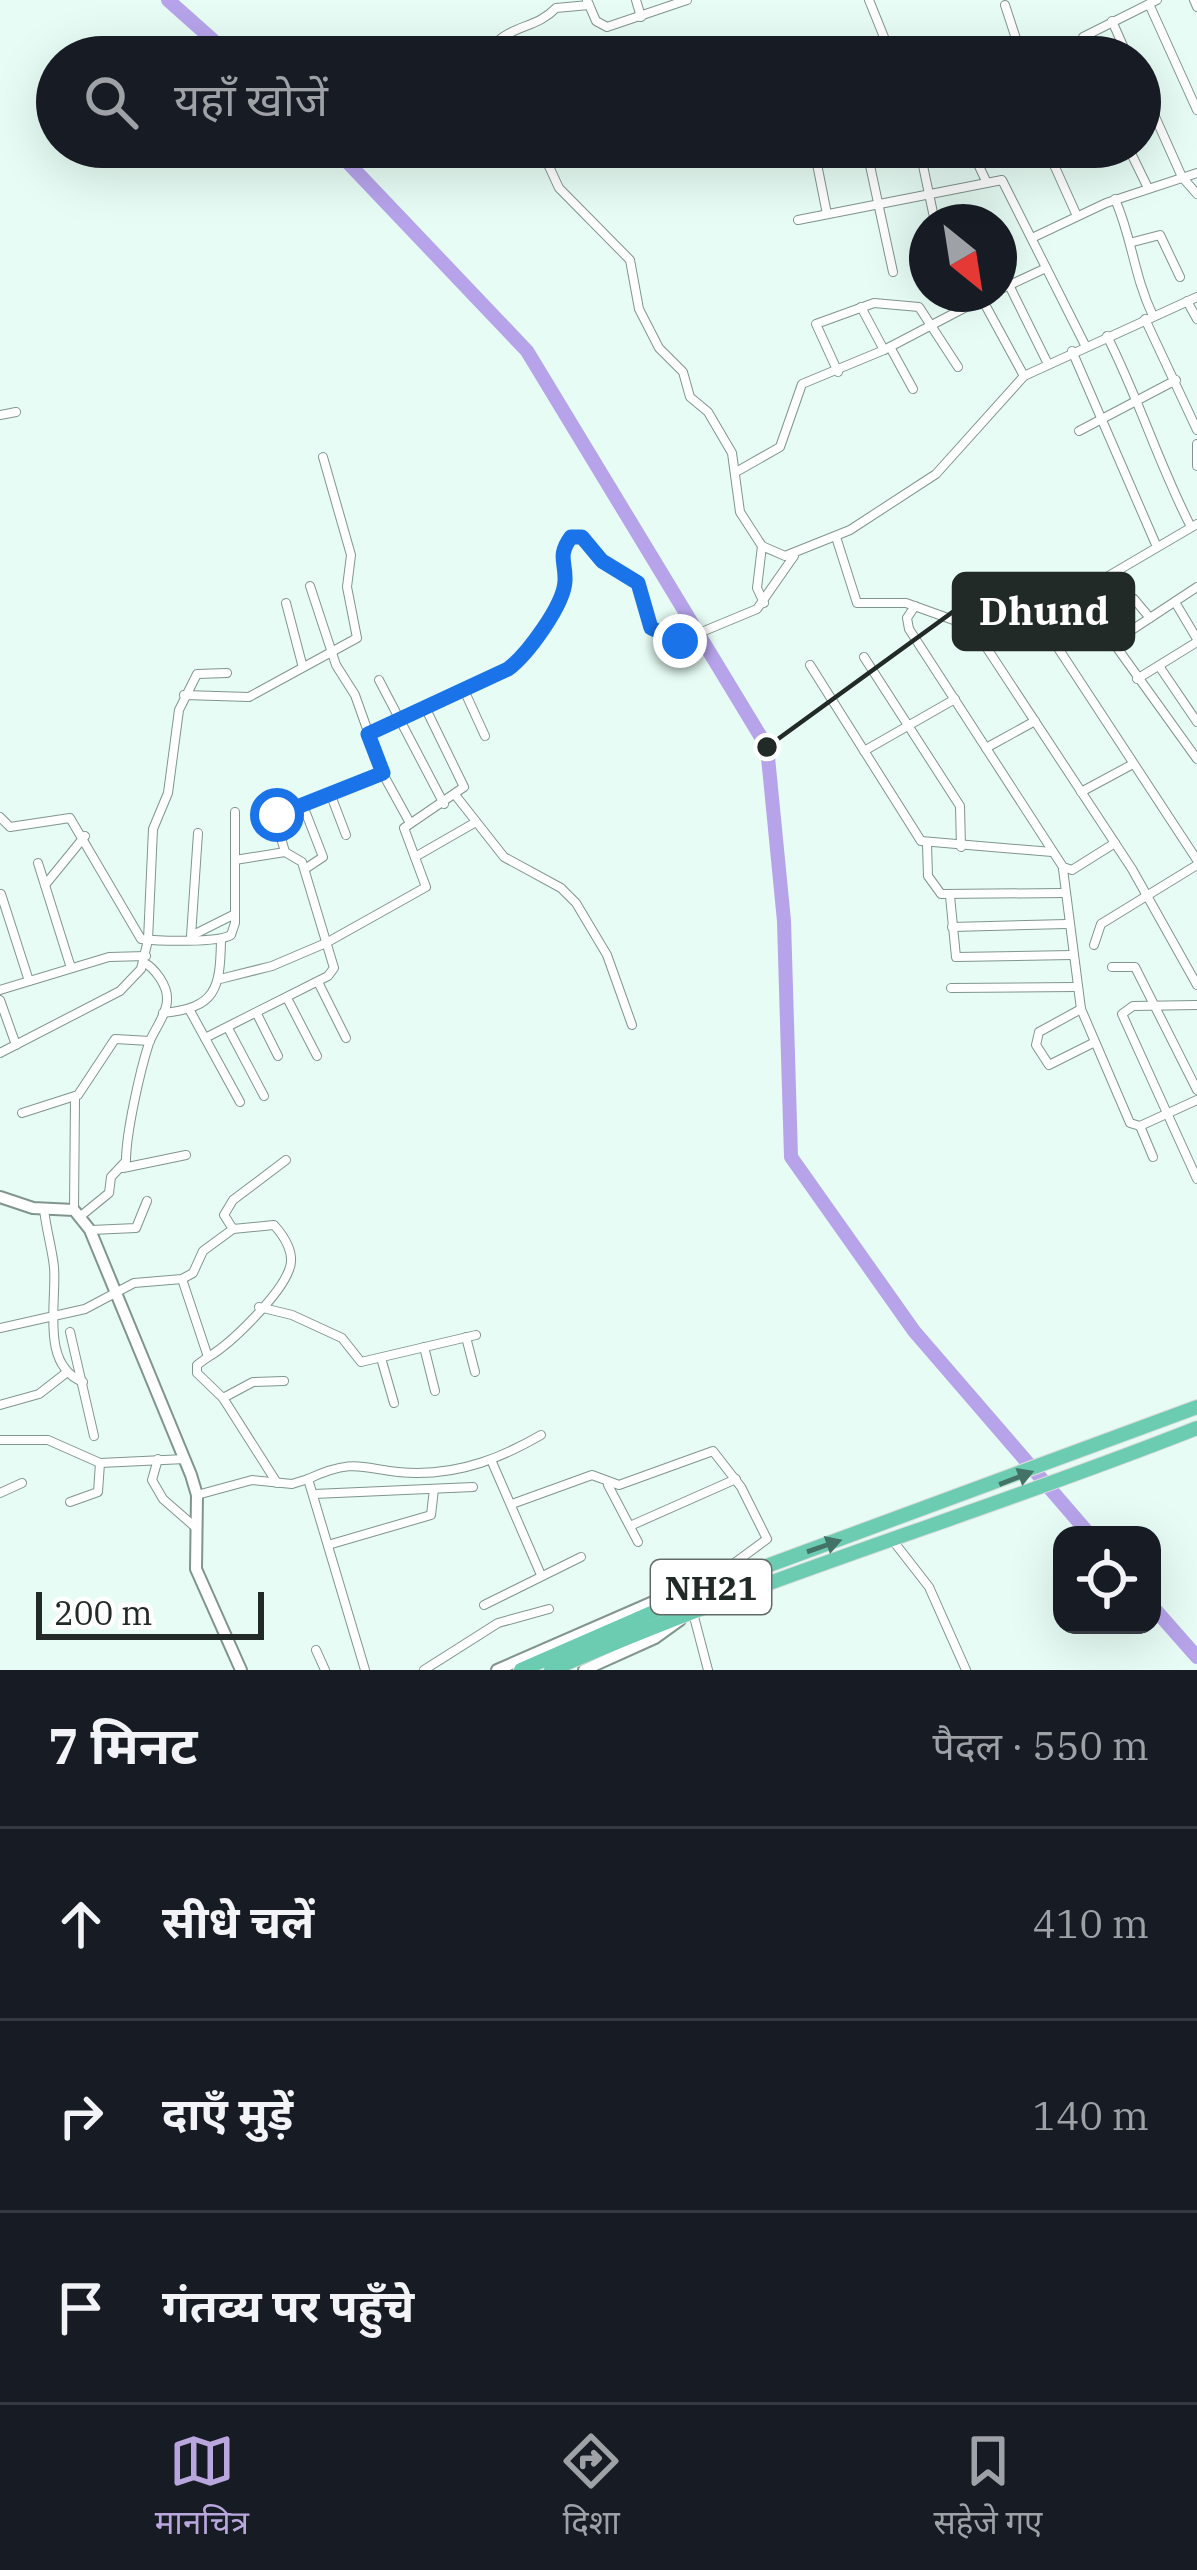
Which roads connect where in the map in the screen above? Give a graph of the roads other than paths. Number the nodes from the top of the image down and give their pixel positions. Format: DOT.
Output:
graph roads {
  1 [pos="636,0"];
  2 [pos="687,0"];
  3 [pos="869,0"];
  4 [pos="1153,2"];
  5 [pos="588,3"];
  6 [pos="1005,5"];
  7 [pos="1133,5"];
  8 [pos="641,16"];
  9 [pos="1112,21"];
  10 [pos="504,36"];
  11 [pos="884,36"];
  12 [pos="1015,36"];
  13 [pos="1085,36"];
  14 [pos="1119,36"];
  15 [pos="1197,110"];
  16 [pos="1161,130"];
  17 [pos="550,168"];
  18 [pos="817,168"];
  19 [pos="871,168"];
  20 [pos="924,168"];
  21 [pos="980,168"];
  22 [pos="1055,168"];
  23 [pos="1138,168"];
  24 [pos="1197,173"];
  25 [pos="1182,177"];
  26 [pos="986,181"];
  27 [pos="1148,188"];
  28 [pos="929,194"];
  29 [pos="1197,194"];
  30 [pos="1115,199"];
  31 [pos="879,204"];
  32 [pos="931,204"];
  33 [pos="827,214"];
  34 [pos="1077,216"];
  35 [pos="798,220"];
  36 [pos="1034,237"];
  37 [pos="1133,242"];
  38 [pos="1046,268"];
  39 [pos="892,272"];
  40 [pos="1180,277"];
  41 [pos="1017,282"];
  42 [pos="1192,298"];
  43 [pos="861,307"];
  44 [pos="957,312"];
  45 [pos="1002,312"];
  46 [pos="1010,312"];
  47 [pos="1149,318"];
  48 [pos="1197,319"];
  49 [pos="934,324"];
  50 [pos="1107,336"];
  51 [pos="1084,346"];
  52 [pos="887,349"];
  53 [pos="1072,351"];
  54 [pos="1048,362"];
  55 [pos="958,367"];
  56 [pos="838,372"];
  57 [pos="1024,376"];
  58 [pos="1176,380"];
  59 [pos="913,389"];
  60 [pos="1139,399"];
  61 [pos="1197,399"];
  62 [pos="1187,404"];
  63 [pos="16,412"];
  64 [pos="0,415"];
  65 [pos="1105,417"];
  66 [pos="1079,430"];
  67 [pos="1197,430"];
  68 [pos="1197,444"];
  69 [pos="323,457"];
  70 [pos="1197,466"];
  71 [pos="736,472"];
  72 [pos="1194,526"];
  73 [pos="836,537"];
  74 [pos="762,546"];
  75 [pos="1157,547"];
  76 [pos="795,555"];
  77 [pos="310,586"];
  78 [pos="1197,587"];
  79 [pos="764,602"];
  80 [pos="1175,602"];
  81 [pos="286,603"];
  82 [pos="915,606"];
  83 [pos="1150,618"];
  84 [pos="1081,623"];
  85 [pos="983,640"];
  86 [pos="1197,641"];
  87 [pos="1112,643"];
  88 [pos="331,652"];
  89 [pos="863,657"];
  90 [pos="302,664"];
  91 [pos="810,665"];
  92 [pos="1159,666"];
  93 [pos="227,674"];
  94 [pos="1137,679"];
  95 [pos="379,680"];
  96 [pos="464,690"];
  97 [pos="184,695"];
  98 [pos="1197,698"];
  99 [pos="955,700"];
  100 [pos="1186,706"];
  101 [pos="425,707"];
  102 [pos="398,719"];
  103 [pos="1035,721"];
  104 [pos="1197,722"];
  105 [pos="909,724"];
  106 [pos="368,734"];
  107 [pos="485,736"];
  108 [pos="986,748"];
  109 [pos="864,752"];
  110 [pos="1195,752"];
  111 [pos="1132,764"];
  112 [pos="383,773"];
  113 [pos="1082,792"];
  114 [pos="330,793"];
  115 [pos="456,795"];
  116 [pos="302,803"];
  117 [pos="444,804"];
  118 [pos="235,812"];
  119 [pos="0,817"];
  120 [pos="476,822"];
  121 [pos="410,823"];
  122 [pos="198,833"];
  123 [pos="346,835"];
  124 [pos="85,836"];
  125 [pos="1115,843"];
  126 [pos="927,844"];
  127 [pos="961,847"];
  128 [pos="285,852"];
  129 [pos="1054,852"];
  130 [pos="415,857"];
  131 [pos="235,860"];
  132 [pos="38,863"];
  133 [pos="1197,863"];
  134 [pos="1063,867"];
  135 [pos="305,869"];
  136 [pos="45,884"];
  137 [pos="1064,893"];
  138 [pos="1,894"];
  139 [pos="1148,894"];
  140 [pos="950,896"];
  141 [pos="235,914"];
  142 [pos="1067,924"];
  143 [pos="952,927"];
  144 [pos="191,936"];
  145 [pos="153,940"];
  146 [pos="221,941"];
  147 [pos="326,943"];
  148 [pos="1094,945"];
  149 [pos="1072,955"];
  150 [pos="148,962"];
  151 [pos="1112,967"];
  152 [pos="71,968"];
  153 [pos="220,980"];
  154 [pos="28,981"];
  155 [pos="317,982"];
  156 [pos="1197,983"];
  157 [pos="1076,987"];
  158 [pos="951,988"];
  159 [pos="0,990"];
  160 [pos="286,998"];
  161 [pos="0,1000"];
  162 [pos="1154,1005"];
  163 [pos="1197,1005"];
  164 [pos="189,1009"];
  165 [pos="1081,1009"];
  166 [pos="163,1013"];
  167 [pos="256,1013"];
  168 [pos="632,1024"];
  169 [pos="228,1028"];
  170 [pos="206,1038"];
  171 [pos="346,1038"];
  172 [pos="150,1041"];
  173 [pos="1093,1043"];
  174 [pos="16,1045"];
  175 [pos="0,1053"];
  176 [pos="278,1056"];
  177 [pos="317,1056"];
  178 [pos="1197,1090"];
  179 [pos="264,1096"];
  180 [pos="75,1098"];
  181 [pos="1197,1100"];
  182 [pos="240,1102"];
  183 [pos="22,1113"];
  184 [pos="1166,1114"];
  185 [pos="1140,1126"];
  186 [pos="186,1155"];
  187 [pos="1154,1157"];
  188 [pos="286,1160"];
  189 [pos="120,1168"];
  190 [pos="1197,1179"];
  191 [pos="0,1198"];
  192 [pos="147,1201"];
  193 [pos="44,1209"];
  194 [pos="78,1212"];
  195 [pos="232,1229"];
  196 [pos="90,1230"];
  197 [pos="182,1280"];
  198 [pos="114,1294"];
  199 [pos="259,1307"];
  200 [pos="54,1316"];
  201 [pos="0,1328"];
  202 [pos="70,1332"];
  203 [pos="424,1347"];
  204 [pos="208,1357"];
  205 [pos="381,1358"];
  206 [pos="475,1372"];
  207 [pos="66,1373"];
  208 [pos="284,1381"];
  209 [pos="83,1382"];
  210 [pos="435,1391"];
  211 [pos="223,1398"];
  212 [pos="394,1403"];
  213 [pos="0,1405"];
  214 [pos="1197,1407"];
  215 [pos="1197,1427"];
  216 [pos="541,1435"];
  217 [pos="94,1436"];
  218 [pos="0,1440"];
  219 [pos="158,1459"];
  220 [pos="184,1459"];
  221 [pos="100,1462"];
  222 [pos="492,1462"];
  223 [pos="308,1479"];
  224 [pos="736,1479"];
  225 [pos="22,1483"];
  226 [pos="278,1484"];
  227 [pos="608,1484"];
  228 [pos="473,1486"];
  229 [pos="434,1489"];
  230 [pos="0,1493"];
  231 [pos="314,1494"];
  232 [pos="197,1495"];
  233 [pos="70,1502"];
  234 [pos="512,1504"];
  235 [pos="630,1526"];
  236 [pos="195,1527"];
  237 [pos="638,1542"];
  238 [pos="894,1542"];
  239 [pos="328,1545"];
  240 [pos="581,1557"];
  241 [pos="542,1575"];
  242 [pos="715,1586"];
  243 [pos="484,1605"];
  244 [pos="549,1609"];
  245 [pos="692,1611"];
  246 [pos="316,1650"];
  247 [pos="705,1669"];
  248 [pos="241,1670"];
  249 [pos="325,1670"];
  250 [pos="365,1670"];
  251 [pos="424,1670"];
  252 [pos="497,1670"];
  253 [pos="521,1670"];
  254 [pos="551,1670"];
  255 [pos="584,1670"];
  256 [pos="966,1670"];
  1 -- 8 [label="street"];
  2 -- 8 [label="street"];
  3 -- 11 [label="street"];
  4 -- 7 [label="street"];
  4 -- 15 [label="street"];
  5 -- 8 [label="street"];
  5 -- 10 [label="street"];
  6 -- 12 [label="street"];
  7 -- 9 [label="street"];
  9 -- 13 [label="street"];
  9 -- 14 [label="street"];
  16 -- 25 [label="street"];
  17 -- 71 [label="street"];
  18 -- 33 [label="street"];
  19 -- 31 [label="street"];
  20 -- 28 [label="street"];
  21 -- 26 [label="street"];
  22 -- 34 [label="street"];
  23 -- 27 [label="street"];
  24 -- 25 [label="street"];
  25 -- 27 [label="street"];
  25 -- 29 [label="street"];
  26 -- 28 [label="street"];
  26 -- 36 [label="street"];
  27 -- 30 [label="street"];
  28 -- 31 [label="street"];
  28 -- 32 [label="street"];
  30 -- 34 [label="street"];
  30 -- 37 [label="street"];
  31 -- 33 [label="street"];
  31 -- 39 [label="street"];
  33 -- 35 [label="street"];
  34 -- 36 [label="street"];
  36 -- 38 [label="street"];
  37 -- 40 [label="street"];
  37 -- 47 [label="street"];
  38 -- 41 [label="street"];
  38 -- 51 [label="street"];
  42 -- 47 [label="street"];
  42 -- 48 [label="street"];
  43 -- 49 [label="street"];
  43 -- 52 [label="street"];
  43 -- 56 [label="street"];
  44 -- 49 [label="street"];
  45 -- 57 [label="street"];
  46 -- 54 [label="street"];
  47 -- 50 [label="street"];
  47 -- 58 [label="street"];
  49 -- 52 [label="street"];
  49 -- 55 [label="street"];
  50 -- 51 [label="street"];
  50 -- 60 [label="street"];
  51 -- 53 [label="street"];
  52 -- 56 [label="street"];
  52 -- 59 [label="street"];
  53 -- 54 [label="street"];
  53 -- 65 [label="street"];
  54 -- 57 [label="street"];
  56 -- 71 [label="street"];
  57 -- 73 [label="street"];
  58 -- 60 [label="street"];
  58 -- 62 [label="street"];
  60 -- 65 [label="street"];
  60 -- 72 [label="street"];
  61 -- 62 [label="street"];
  62 -- 67 [label="street"];
  63 -- 64 [label="street"];
  65 -- 66 [label="street"];
  65 -- 75 [label="street"];
  68 -- 70 [label="street"];
  69 -- 88 [label="street"];
  71 -- 74 [label="street"];
  72 -- 75 [label="street"];
  73 -- 76 [label="street"];
  73 -- 82 [label="street"];
  74 -- 76 [label="street"];
  74 -- 79 [label="street"];
  75 -- 85 [label="street"];
  76 -- 79 [label="street"];
  77 -- 88 [label="street"];
  78 -- 80 [label="street"];
  79 -- 96 [label="street"];
  80 -- 83 [label="street"];
  80 -- 86 [label="street"];
  81 -- 90 [label="street"];
  82 -- 85 [label="street"];
  82 -- 99 [label="street"];
  83 -- 87 [label="street"];
  83 -- 87 [label="street"];
  84 -- 111 [label="street"];
  85 -- 103 [label="street"];
  86 -- 92 [label="street"];
  87 -- 94 [label="street"];
  88 -- 90 [label="street"];
  88 -- 106 [label="street"];
  89 -- 105 [label="street"];
  90 -- 97 [label="street"];
  91 -- 109 [label="street"];
  92 -- 94 [label="street"];
  92 -- 100 [label="street"];
  93 -- 97 [label="street"];
  94 -- 110 [label="street"];
  95 -- 102 [label="street"];
  96 -- 101 [label="street"];
  96 -- 107 [label="street"];
  97 -- 145 [label="street"];
  98 -- 100 [label="street"];
  99 -- 105 [label="street"];
  99 -- 108 [label="street"];
  100 -- 104 [label="street"];
  101 -- 102 [label="street"];
  101 -- 115 [label="street"];
  102 -- 106 [label="street"];
  102 -- 117 [label="street"];
  103 -- 108 [label="street"];
  103 -- 113 [label="street"];
  105 -- 109 [label="street"];
  105 -- 127 [label="street"];
  106 -- 112 [label="street"];
  108 -- 129 [label="street"];
  109 -- 126 [label="street"];
  111 -- 113 [label="street"];
  111 -- 133 [label="street"];
  112 -- 114 [label="street"];
  112 -- 121 [label="street"];
  113 -- 125 [label="street"];
  114 -- 116 [label="street"];
  114 -- 123 [label="street"];
  115 -- 117 [label="street"];
  115 -- 120 [label="street"];
  116 -- 128 [label="street"];
  116 -- 135 [label="street"];
  117 -- 121 [label="street"];
  118 -- 131 [label="street"];
  119 -- 124 [label="street"];
  120 -- 130 [label="street"];
  120 -- 168 [label="street"];
  121 -- 130 [label="street"];
  122 -- 144 [label="street"];
  124 -- 136 [label="street"];
  124 -- 145 [label="street"];
  125 -- 134 [label="street"];
  125 -- 139 [label="street"];
  126 -- 127 [label="street"];
  126 -- 140 [label="street"];
  127 -- 129 [label="street"];
  128 -- 131 [label="street"];
  128 -- 135 [label="street"];
  129 -- 134 [label="street"];
  130 -- 147 [label="street"];
  131 -- 141 [label="street"];
  132 -- 136 [label="street"];
  133 -- 139 [label="street"];
  134 -- 137 [label="street"];
  135 -- 147 [label="street"];
  136 -- 152 [label="street"];
  137 -- 140 [label="street"];
  137 -- 142 [label="street"];
  138 -- 154 [label="street"];
  139 -- 148 [label="street"];
  139 -- 156 [label="street"];
  140 -- 143 [label="street"];
  141 -- 144 [label="street"];
  141 -- 146 [label="street"];
  142 -- 143 [label="street"];
  142 -- 149 [label="street"];
  143 -- 149 [label="street"];
  144 -- 145 [label="street"];
  144 -- 146 [label="street"];
  145 -- 150 [label="street"];
  146 -- 153 [label="street"];
  147 -- 153 [label="street"];
  147 -- 155 [label="street"];
  149 -- 157 [label="street"];
  150 -- 152 [label="street"];
  150 -- 166 [label="street"];
  150 -- 174 [label="street"];
  151 -- 162 [label="street"];
  152 -- 154 [label="street"];
  153 -- 164 [label="street"];
  154 -- 159 [label="street"];
  155 -- 160 [label="street"];
  155 -- 171 [label="street"];
  157 -- 158 [label="street"];
  157 -- 165 [label="street"];
  160 -- 167 [label="street"];
  160 -- 177 [label="street"];
  161 -- 174 [label="street"];
  162 -- 163 [label="street"];
  162 -- 178 [label="street"];
  162 -- 184 [label="street"];
  164 -- 166 [label="street"];
  164 -- 170 [label="street"];
  165 -- 173 [label="street"];
  165 -- 173 [label="street"];
  166 -- 172 [label="street"];
  167 -- 169 [label="street"];
  167 -- 176 [label="street"];
  169 -- 170 [label="street"];
  169 -- 179 [label="street"];
  170 -- 182 [label="street"];
  172 -- 180 [label="street"];
  172 -- 189 [label="street"];
  173 -- 185 [label="street"];
  174 -- 175 [label="street"];
  180 -- 183 [label="street"];
  180 -- 194 [label="street"];
  181 -- 184 [label="street"];
  184 -- 185 [label="street"];
  184 -- 190 [label="street"];
  185 -- 187 [label="street"];
  186 -- 189 [label="street"];
  188 -- 195 [label="street"];
  189 -- 194 [label="street"];
  191 -- 193 [label="street"];
  192 -- 196 [label="street"];
  193 -- 194 [label="street"];
  193 -- 200 [label="street"];
  194 -- 196 [label="street"];
  195 -- 197 [label="street"];
  195 -- 199 [label="street"];
  196 -- 198 [label="street"];
  197 -- 198 [label="street"];
  197 -- 204 [label="street"];
  198 -- 200 [label="street"];
  198 -- 220 [label="street"];
  199 -- 204 [label="street"];
  199 -- 205 [label="street"];
  200 -- 201 [label="street"];
  200 -- 207 [label="street"];
  202 -- 209 [label="street"];
  203 -- 205 [label="street"];
  203 -- 206 [label="street"];
  203 -- 210 [label="street"];
  204 -- 211 [label="street"];
  205 -- 212 [label="street"];
  207 -- 209 [label="street"];
  207 -- 213 [label="street"];
  208 -- 211 [label="street"];
  209 -- 217 [label="street"];
  211 -- 226 [label="street"];
  242 -- 214 [label="highway, NH21, one-way"];
  215 -- 238 [label="highway, NH21"];
  216 -- 222 [label="street"];
  218 -- 221 [label="street"];
  219 -- 220 [label="street"];
  219 -- 221 [label="street"];
  219 -- 236 [label="street"];
  220 -- 232 [label="street"];
  221 -- 233 [label="street"];
  222 -- 223 [label="street"];
  222 -- 234 [label="street"];
  223 -- 226 [label="street"];
  223 -- 231 [label="street"];
  224 -- 227 [label="street"];
  224 -- 235 [label="street"];
  224 -- 242 [label="street"];
  225 -- 230 [label="street"];
  226 -- 232 [label="street"];
  227 -- 234 [label="street"];
  227 -- 235 [label="street"];
  228 -- 229 [label="street"];
  229 -- 231 [label="street"];
  229 -- 239 [label="street"];
  231 -- 239 [label="street"];
  232 -- 236 [label="street"];
  234 -- 241 [label="street"];
  235 -- 237 [label="street"];
  236 -- 248 [label="street"];
  238 -- 245 [label="highway, NH21"];
  238 -- 256 [label="street"];
  239 -- 250 [label="street"];
  240 -- 241 [label="street"];
  241 -- 243 [label="street"];
  242 -- 252 [label="street"];
  242 -- 253 [label="highway, NH21"];
  244 -- 251 [label="street"];
  245 -- 247 [label="street"];
  245 -- 254 [label="highway, NH21"];
  245 -- 255 [label="street"];
  246 -- 249 [label="street"];
}
